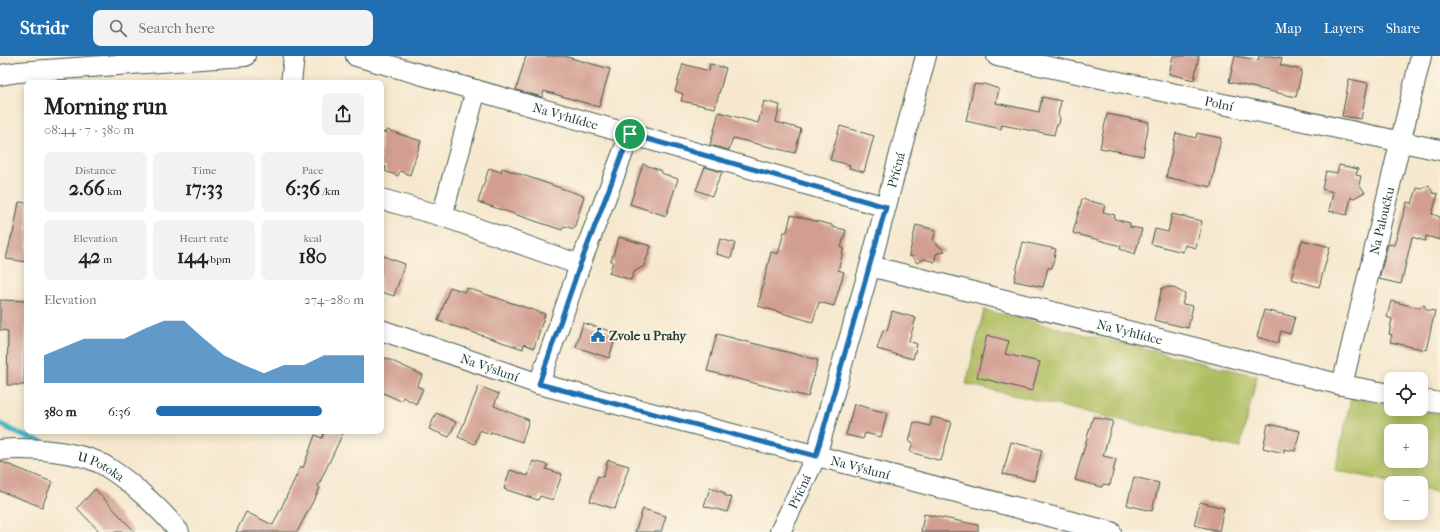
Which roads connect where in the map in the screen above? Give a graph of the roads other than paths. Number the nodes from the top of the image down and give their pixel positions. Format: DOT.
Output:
graph roads {
  1 [pos="245,56"];
  2 [pos="294,56"];
  3 [pos="356,56"];
  4 [pos="926,56"];
  5 [pos="997,56"];
  6 [pos="1421,56"];
  7 [pos="0,75"];
  8 [pos="291,80"];
  9 [pos="476,90"];
  10 [pos="630,134"];
  11 [pos="1401,141"];
  12 [pos="1440,150"];
  13 [pos="384,199"];
  14 [pos="886,207"];
  15 [pos="442,216"];
  16 [pos="580,265"];
  17 [pos="870,266"];
  18 [pos="384,331"];
  19 [pos="539,384"];
  20 [pos="1342,385"];
  21 [pos="1384,393"];
  22 [pos="1428,401"];
  23 [pos="1440,403"];
  24 [pos="0,450"];
  25 [pos="816,456"];
  26 [pos="179,532"];
  27 [pos="780,532"];
  28 [pos="1111,532"];
  1 -- 7 [label="street"];
  2 -- 8 [label="street"];
  3 -- 9 [label="street, Na Vyhlídce"];
  4 -- 14 [label="street, Příčná"];
  5 -- 11 [label="street, Polní"];
  6 -- 11 [label="street, Na Paloučku"];
  9 -- 10 [label="street, Na Vyhlídce"];
  9 -- 15 [label="street"];
  10 -- 14 [label="street, Na Vyhlídce"];
  10 -- 16 [label="street"];
  11 -- 12 [label="street, Polní"];
  11 -- 20 [label="street, Na Paloučku"];
  13 -- 15 [label="street"];
  14 -- 17 [label="street, Příčná"];
  15 -- 16 [label="street"];
  16 -- 19 [label="street"];
  17 -- 20 [label="street, Na Vyhlídce"];
  17 -- 25 [label="street, Příčná"];
  18 -- 19 [label="street, Na Výsluní"];
  19 -- 25 [label="street, Na Výsluní"];
  20 -- 21 [label="street, Na Vyhlídce"];
  22 -- 23 [label="street"];
  24 -- 26 [label="street, U Potoka"];
  25 -- 27 [label="street, Příčná"];
  25 -- 28 [label="street, Na Výsluní"];
}
